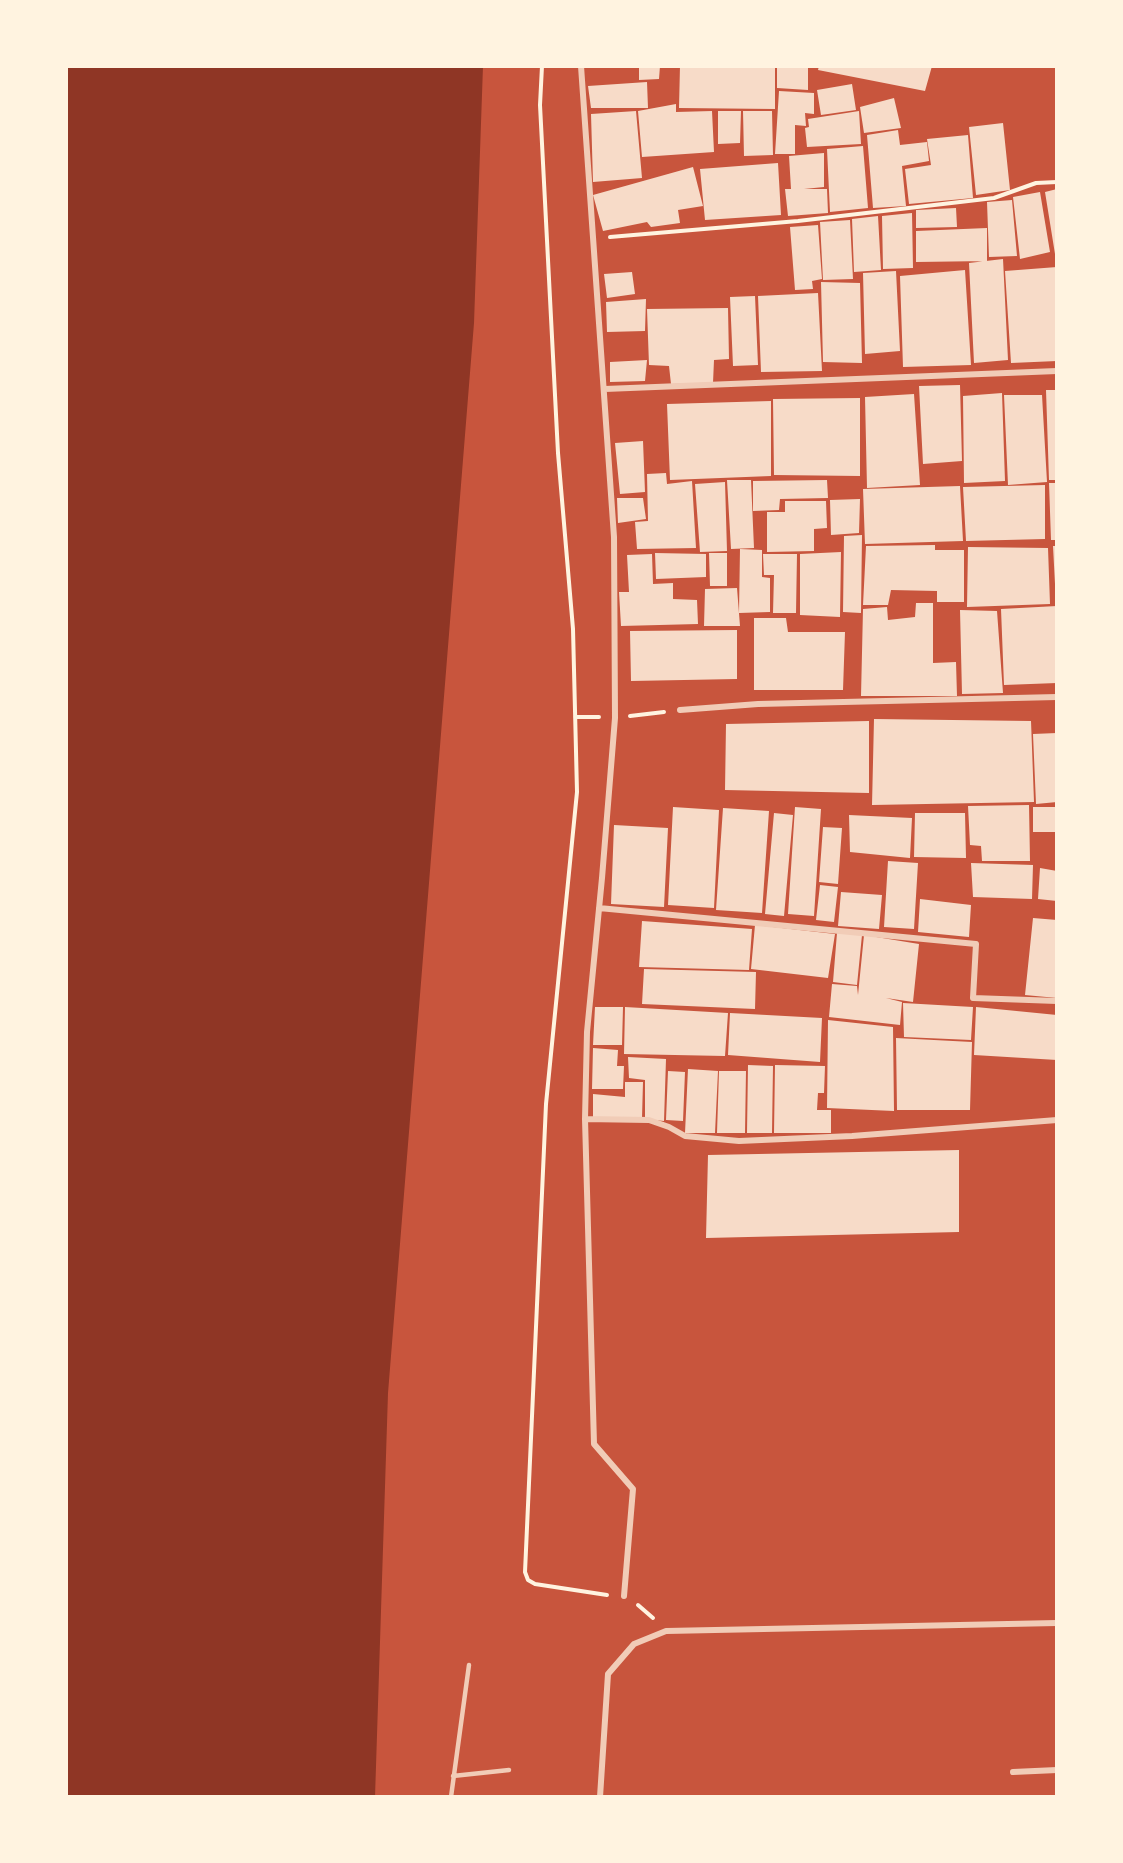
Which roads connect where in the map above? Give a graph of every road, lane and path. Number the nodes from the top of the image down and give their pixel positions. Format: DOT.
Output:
graph roads {
  1 [pos="542,66"];
  2 [pos="581,66"];
  3 [pos="1057,182"];
  4 [pos="594,239"];
  5 [pos="1057,371"];
  6 [pos="605,389"];
  7 [pos="1057,697"];
  8 [pos="680,710"];
  9 [pos="599,908"];
  10 [pos="1057,1001"];
  11 [pos="585,1119"];
  12 [pos="1057,1120"];
  13 [pos="624,1596"];
  14 [pos="1057,1623"];
  15 [pos="666,1631"];
  16 [pos="469,1665"];
  17 [pos="509,1770"];
  18 [pos="1057,1770"];
  19 [pos="1013,1772"];
  20 [pos="453,1776"];
  21 [pos="450,1797"];
  22 [pos="600,1797"];
  1 -- 13 [label="path"];
  2 -- 4 [label="street"];
  3 -- 4 [label="path"];
  4 -- 6 [label="street"];
  5 -- 6 [label="street"];
  6 -- 9 [label="street"];
  7 -- 8 [label="street"];
  9 -- 10 [label="street"];
  9 -- 11 [label="street"];
  11 -- 12 [label="street"];
  11 -- 13 [label="street"];
  13 -- 15 [label="path"];
  14 -- 15 [label="street"];
  15 -- 22 [label="street"];
  16 -- 20 [label="lane"];
  17 -- 20 [label="lane"];
  18 -- 19 [label="street"];
  20 -- 21 [label="lane"];
}
